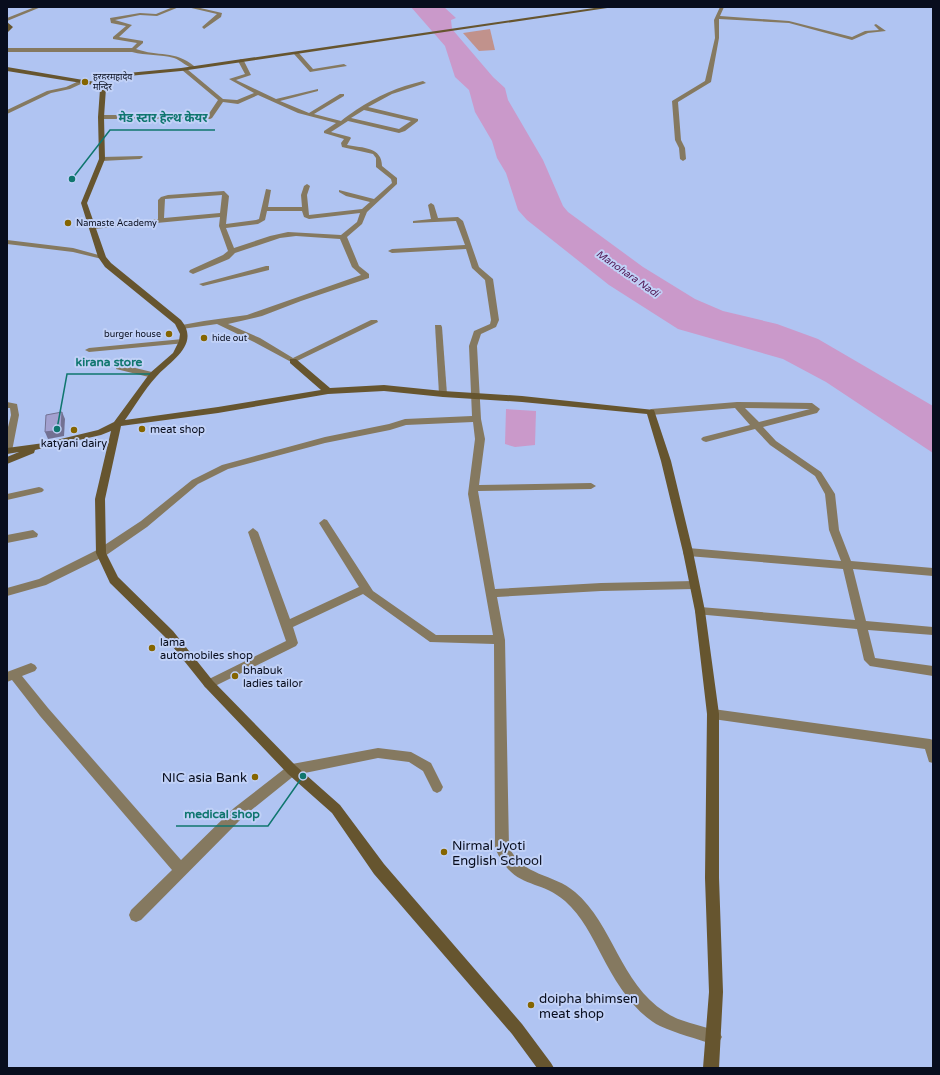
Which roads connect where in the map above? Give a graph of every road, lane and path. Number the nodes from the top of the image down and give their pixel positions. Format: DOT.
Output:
graph roads {
  1 [pos="39,7"];
  2 [pos="177,7"];
  3 [pos="189,7"];
  4 [pos="612,7"];
  5 [pos="722,7"];
  6 [pos="718,17"];
  7 [pos="7,20"];
  8 [pos="7,23"];
  9 [pos="876,25"];
  10 [pos="204,28"];
  11 [pos="7,32"];
  12 [pos="7,50"];
  13 [pos="134,50"];
  14 [pos="296,53"];
  15 [pos="241,61"];
  16 [pos="344,66"];
  17 [pos="192,67"];
  18 [pos="7,68"];
  19 [pos="185,70"];
  20 [pos="81,82"];
  21 [pos="423,83"];
  22 [pos="96,84"];
  23 [pos="316,90"];
  24 [pos="258,93"];
  25 [pos="342,95"];
  26 [pos="220,100"];
  27 [pos="278,100"];
  28 [pos="363,108"];
  29 [pos="7,112"];
  30 [pos="309,115"];
  31 [pos="101,117"];
  32 [pos="344,121"];
  33 [pos="140,157"];
  34 [pos="102,159"];
  35 [pos="683,159"];
  36 [pos="307,186"];
  37 [pos="268,190"];
  38 [pos="341,191"];
  39 [pos="374,201"];
  40 [pos="431,205"];
  41 [pos="265,209"];
  42 [pos="305,209"];
  43 [pos="364,211"];
  44 [pos="224,215"];
  45 [pos="161,220"];
  46 [pos="435,220"];
  47 [pos="415,222"];
  48 [pos="222,226"];
  49 [pos="93,227"];
  50 [pos="343,237"];
  51 [pos="7,242"];
  52 [pos="469,248"];
  53 [pos="232,251"];
  54 [pos="392,251"];
  55 [pos="102,257"];
  56 [pos="266,268"];
  57 [pos="193,272"];
  58 [pos="203,284"];
  59 [pos="218,322"];
  60 [pos="374,322"];
  61 [pos="182,327"];
  62 [pos="438,327"];
  63 [pos="183,341"];
  64 [pos="89,350"];
  65 [pos="293,361"];
  66 [pos="119,367"];
  67 [pos="153,376"];
  68 [pos="328,391"];
  69 [pos="443,394"];
  70 [pos="477,396"];
  71 [pos="7,405"];
  72 [pos="737,405"];
  73 [pos="651,412"];
  74 [pos="477,420"];
  75 [pos="117,424"];
  76 [pos="755,426"];
  77 [pos="706,439"];
  78 [pos="44,446"];
  79 [pos="7,451"];
  80 [pos="7,461"];
  81 [pos="591,486"];
  82 [pos="474,488"];
  83 [pos="39,490"];
  84 [pos="7,498"];
  85 [pos="324,523"];
  86 [pos="253,532"];
  87 [pos="33,534"];
  88 [pos="7,539"];
  89 [pos="688,552"];
  90 [pos="101,553"];
  91 [pos="847,564"];
  92 [pos="933,572"];
  93 [pos="694,585"];
  94 [pos="365,589"];
  95 [pos="7,592"];
  96 [pos="491,593"];
  97 [pos="700,611"];
  98 [pos="862,624"];
  99 [pos="287,625"];
  100 [pos="933,631"];
  101 [pos="499,640"];
  102 [pos="31,668"];
  103 [pos="933,671"];
  104 [pos="11,676"];
  105 [pos="208,684"];
  106 [pos="713,714"];
  107 [pos="932,744"];
  108 [pos="933,758"];
  109 [pos="292,770"];
  110 [pos="437,787"];
  111 [pos="181,870"];
  112 [pos="136,915"];
  113 [pos="714,1037"];
  114 [pos="546,1068"];
  115 [pos="711,1068"];
  1 -- 7 [label="street"];
  2 -- 13 [label="street"];
  3 -- 10 [label="street"];
  4 -- 14 [label="street"];
  5 -- 6 [label="street"];
  6 -- 9 [label="street"];
  6 -- 35 [label="street"];
  8 -- 11 [label="street"];
  12 -- 13 [label="street"];
  13 -- 17 [label="street"];
  14 -- 15 [label="street"];
  14 -- 16 [label="street"];
  15 -- 17 [label="street"];
  15 -- 24 [label="street"];
  17 -- 19 [label="street"];
  18 -- 20 [label="street"];
  19 -- 22 [label="street"];
  19 -- 26 [label="street"];
  20 -- 22 [label="street"];
  20 -- 29 [label="street"];
  21 -- 28 [label="street"];
  22 -- 31 [label="street"];
  23 -- 27 [label="street"];
  24 -- 26 [label="street"];
  24 -- 27 [label="street"];
  25 -- 30 [label="street"];
  26 -- 31 [label="street"];
  27 -- 30 [label="street"];
  28 -- 32 [label="street"];
  28 -- 32 [label="street"];
  30 -- 32 [label="street"];
  31 -- 34 [label="street"];
  32 -- 39 [label="street"];
  33 -- 34 [label="street"];
  34 -- 49 [label="street"];
  36 -- 42 [label="street"];
  37 -- 41 [label="street"];
  38 -- 39 [label="street"];
  39 -- 43 [label="street"];
  40 -- 46 [label="street"];
  41 -- 42 [label="street"];
  41 -- 48 [label="street"];
  42 -- 43 [label="street"];
  43 -- 50 [label="street"];
  44 -- 45 [label="street"];
  44 -- 45 [label="street"];
  44 -- 48 [label="street"];
  45 -- 49 [label="street"];
  46 -- 47 [label="street"];
  46 -- 52 [label="street"];
  48 -- 53 [label="street"];
  49 -- 55 [label="street"];
  50 -- 53 [label="street"];
  50 -- 59 [label="street"];
  51 -- 55 [label="street"];
  52 -- 54 [label="street"];
  52 -- 70 [label="street"];
  53 -- 57 [label="street"];
  55 -- 61 [label="street"];
  56 -- 58 [label="street"];
  59 -- 61 [label="street"];
  59 -- 65 [label="street"];
  60 -- 65 [label="street"];
  61 -- 63 [label="street"];
  62 -- 69 [label="street"];
  63 -- 64 [label="street"];
  63 -- 67 [label="street"];
  65 -- 68 [label="street"];
  66 -- 67 [label="street"];
  67 -- 75 [label="street"];
  68 -- 69 [label="street"];
  68 -- 75 [label="street"];
  69 -- 70 [label="street"];
  70 -- 73 [label="street"];
  70 -- 74 [label="street"];
  71 -- 79 [label="street"];
  72 -- 73 [label="street"];
  72 -- 76 [label="street"];
  72 -- 76 [label="street"];
  73 -- 89 [label="street"];
  74 -- 82 [label="street"];
  74 -- 90 [label="street"];
  75 -- 78 [label="street"];
  75 -- 90 [label="street"];
  76 -- 77 [label="street"];
  76 -- 91 [label="street"];
  78 -- 79 [label="street"];
  78 -- 80 [label="street"];
  81 -- 82 [label="street"];
  82 -- 96 [label="street"];
  83 -- 84 [label="street"];
  85 -- 94 [label="street"];
  86 -- 99 [label="street"];
  87 -- 88 [label="street"];
  89 -- 91 [label="street"];
  89 -- 93 [label="street"];
  90 -- 95 [label="street"];
  90 -- 105 [label="street"];
  91 -- 92 [label="street"];
  91 -- 98 [label="street"];
  93 -- 96 [label="street"];
  93 -- 97 [label="street"];
  94 -- 99 [label="street"];
  94 -- 101 [label="street"];
  96 -- 101 [label="street"];
  97 -- 98 [label="street"];
  97 -- 106 [label="street"];
  98 -- 100 [label="street"];
  98 -- 103 [label="street"];
  99 -- 105 [label="street"];
  101 -- 113 [label="street"];
  102 -- 104 [label="street"];
  104 -- 111 [label="street"];
  105 -- 109 [label="street"];
  106 -- 107 [label="street"];
  106 -- 113 [label="street"];
  107 -- 108 [label="street"];
  109 -- 110 [label="street"];
  109 -- 111 [label="street"];
  109 -- 114 [label="street"];
  111 -- 112 [label="street"];
  113 -- 115 [label="street"];
}
